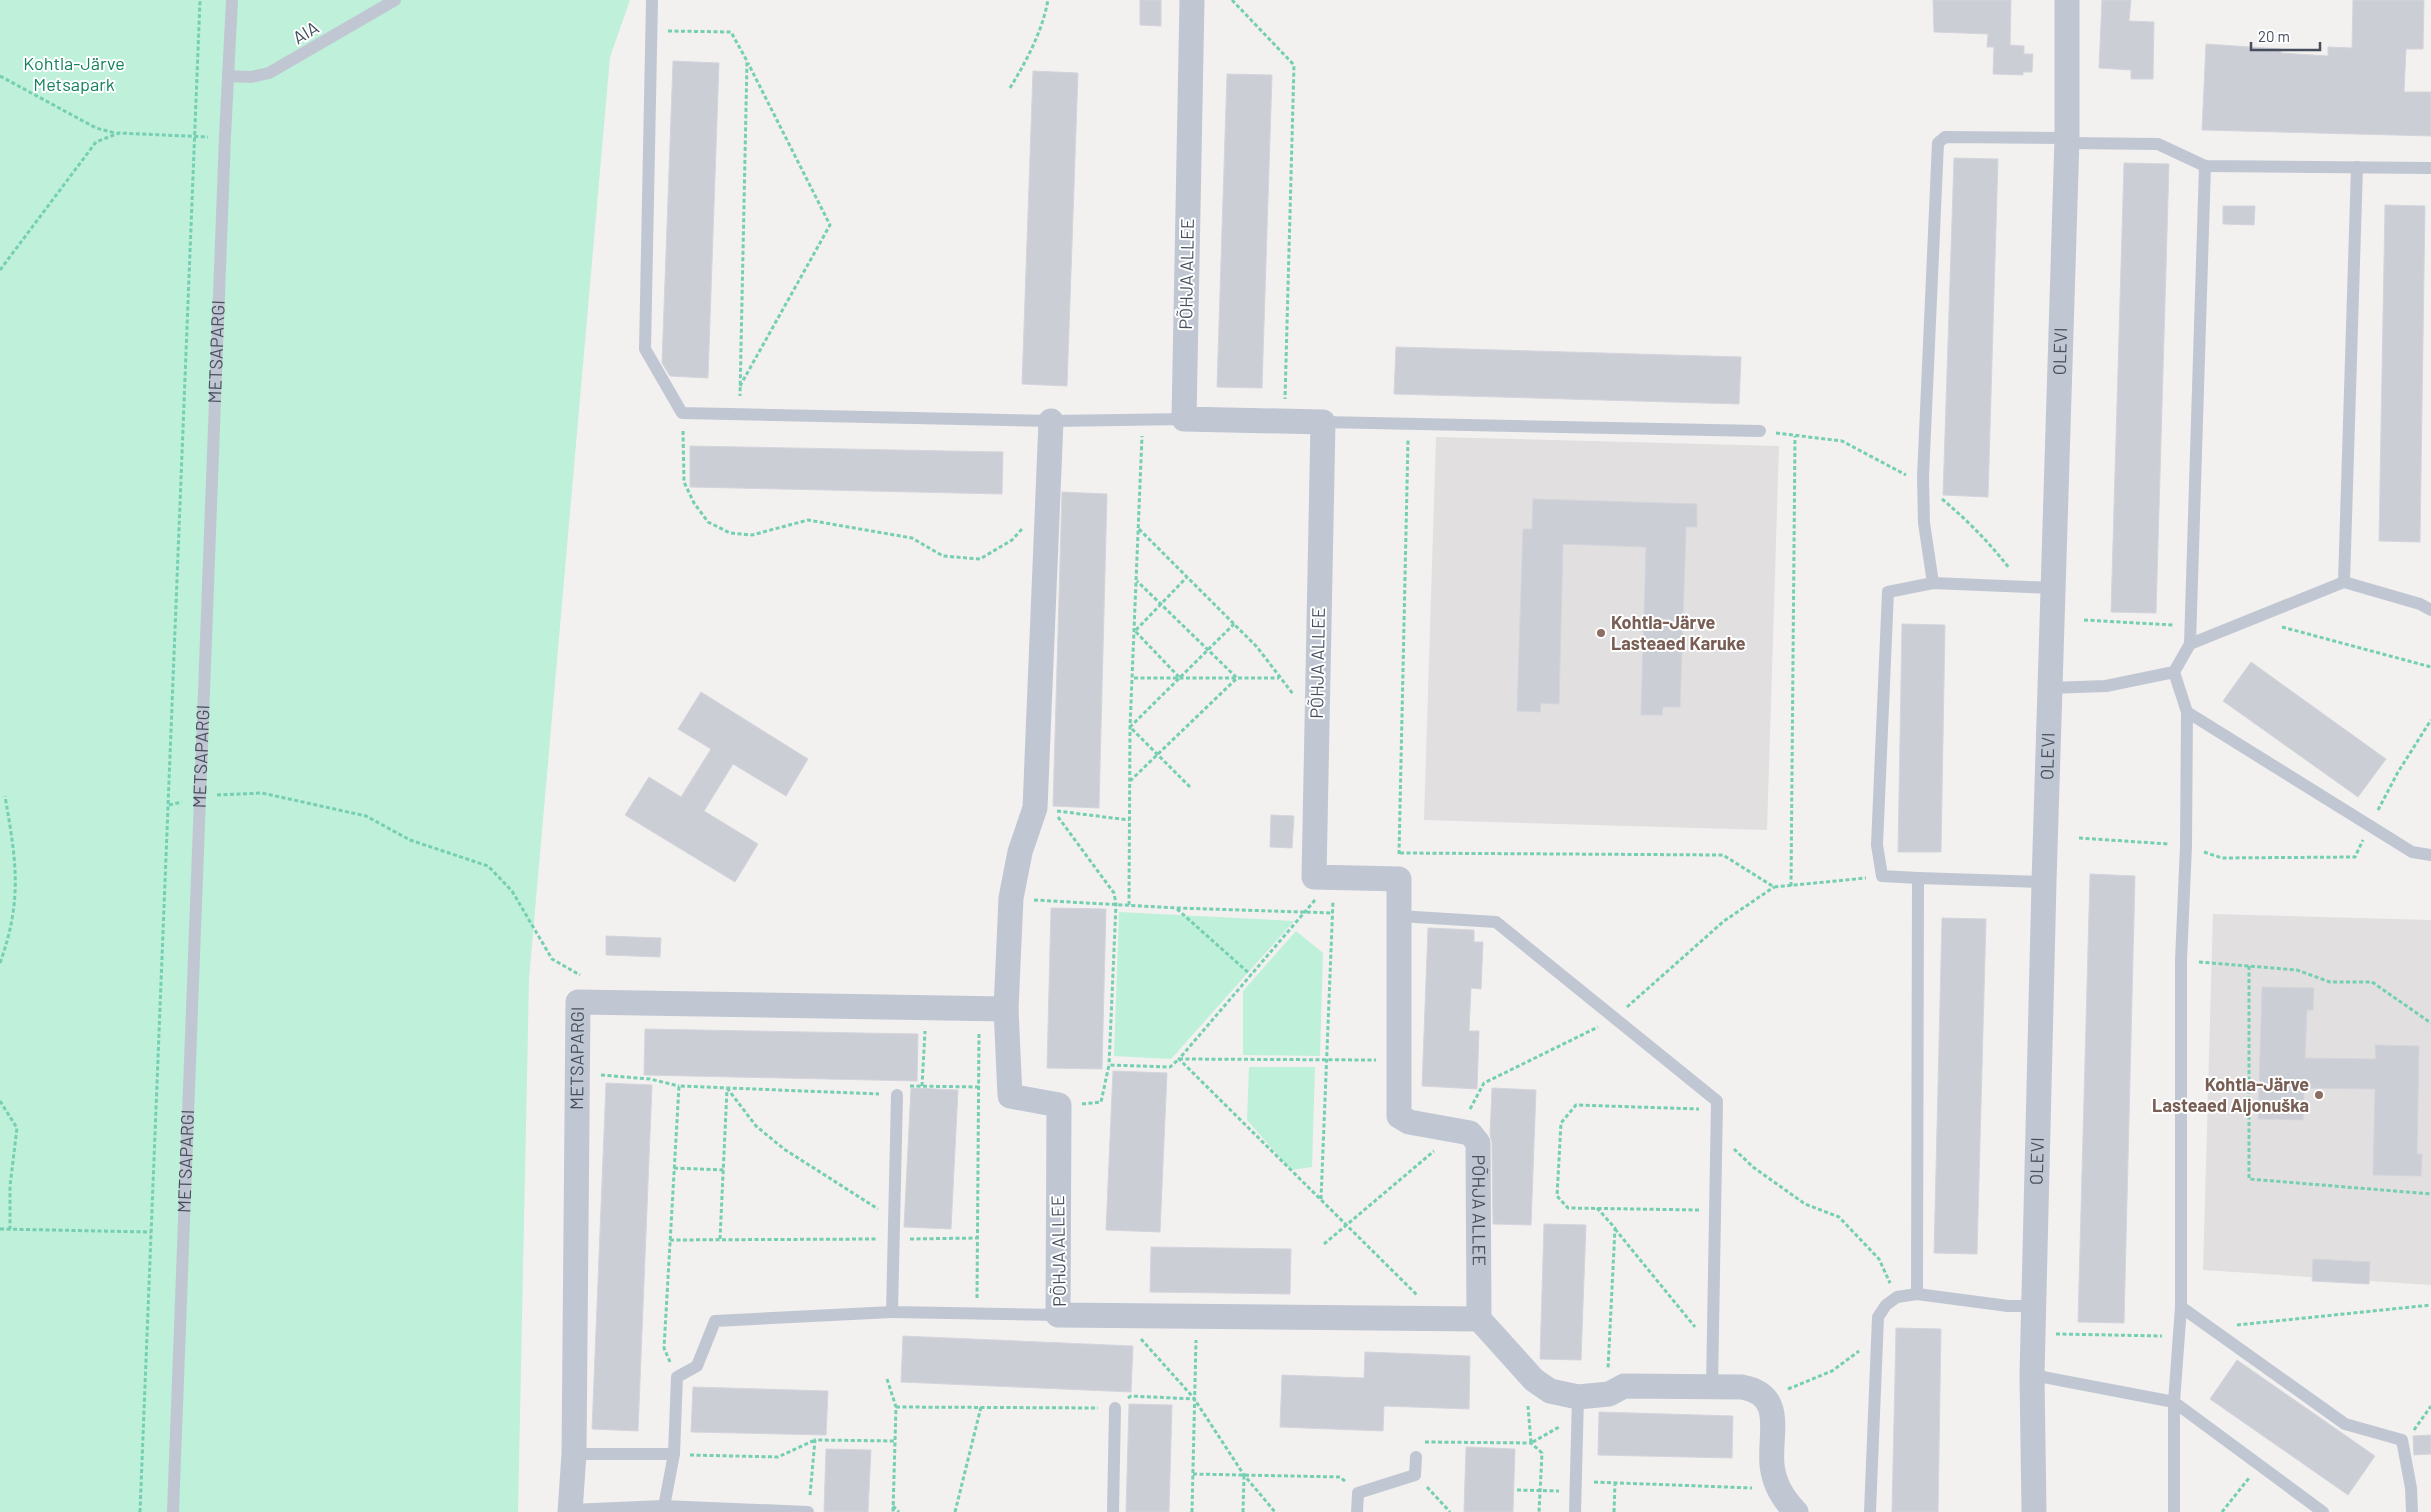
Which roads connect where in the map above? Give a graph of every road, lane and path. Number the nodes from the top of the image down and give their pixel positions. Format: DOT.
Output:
graph roads {
  1 [pos="200,0"];
  2 [pos="232,0"];
  3 [pos="395,0"];
  4 [pos="652,0"];
  5 [pos="1048,0"];
  6 [pos="1192,0"];
  7 [pos="1232,0"];
  8 [pos="2068,0"];
  9 [pos="652,31"];
  10 [pos="747,61"];
  11 [pos="0,76"];
  12 [pos="228,76"];
  13 [pos="1010,88"];
  14 [pos="119,133"];
  15 [pos="225,136"];
  16 [pos="194,138"];
  17 [pos="2067,141"];
  18 [pos="2205,166"];
  19 [pos="2357,167"];
  20 [pos="2431,168"];
  21 [pos="0,270"];
  22 [pos="740,386"];
  23 [pos="682,413"];
  24 [pos="739,415"];
  25 [pos="1142,419"];
  26 [pos="1184,419"];
  27 [pos="1284,420"];
  28 [pos="1051,421"];
  29 [pos="1323,422"];
  30 [pos="1408,423"];
  31 [pos="1760,431"];
  32 [pos="1795,436"];
  33 [pos="1048,501"];
  34 [pos="1139,529"];
  35 [pos="1186,576"];
  36 [pos="1137,581"];
  37 [pos="2344,582"];
  38 [pos="1933,583"];
  39 [pos="2053,588"];
  40 [pos="1161,604"];
  41 [pos="2431,610"];
  42 [pos="2252,619"];
  43 [pos="2084,620"];
  44 [pos="1234,624"];
  45 [pos="2191,626"];
  46 [pos="1135,631"];
  47 [pos="2190,644"];
  48 [pos="1208,650"];
  49 [pos="2431,667"];
  50 [pos="2174,672"];
  51 [pos="1134,678"];
  52 [pos="1180,678"];
  53 [pos="1237,678"];
  54 [pos="1279,678"];
  55 [pos="2050,688"];
  56 [pos="2187,712"];
  57 [pos="1317,720"];
  58 [pos="2431,720"];
  59 [pos="1130,727"];
  60 [pos="1158,754"];
  61 [pos="1130,781"];
  62 [pos="1190,787"];
  63 [pos="5,796"];
  64 [pos="201,796"];
  65 [pos="169,805"];
  66 [pos="1129,820"];
  67 [pos="2370,825"];
  68 [pos="2079,838"];
  69 [pos="2186,846"];
  70 [pos="1400,853"];
  71 [pos="2431,855"];
  72 [pos="1882,876"];
  73 [pos="1334,878"];
  74 [pos="1918,878"];
  75 [pos="1399,879"];
  76 [pos="2044,882"];
  77 [pos="1791,886"];
  78 [pos="1774,888"];
  79 [pos="1011,898"];
  80 [pos="1116,904"];
  81 [pos="1128,905"];
  82 [pos="1177,908"];
  83 [pos="1305,912"];
  84 [pos="1333,914"];
  85 [pos="1399,916"];
  86 [pos="2181,960"];
  87 [pos="0,963"];
  88 [pos="2249,966"];
  89 [pos="580,975"];
  90 [pos="1251,975"];
  91 [pos="926,1008"];
  92 [pos="979,1008"];
  93 [pos="1006,1009"];
  94 [pos="1615,1018"];
  95 [pos="2431,1023"];
  96 [pos="1179,1059"];
  97 [pos="1326,1060"];
  98 [pos="1399,1060"];
  99 [pos="1109,1065"];
  100 [pos="578,1073"];
  101 [pos="679,1086"];
  102 [pos="922,1086"];
  103 [pos="979,1087"];
  104 [pos="727,1088"];
  105 [pos="897,1095"];
  106 [pos="0,1101"];
  107 [pos="1059,1105"];
  108 [pos="1717,1110"];
  109 [pos="1458,1131"];
  110 [pos="1717,1132"];
  111 [pos="674,1168"];
  112 [pos="724,1170"];
  113 [pos="2431,1194"];
  114 [pos="1320,1200"];
  115 [pos="1597,1208"];
  116 [pos="1716,1210"];
  117 [pos="1346,1225"];
  118 [pos="1615,1228"];
  119 [pos="0,1229"];
  120 [pos="10,1229"];
  121 [pos="151,1232"];
  122 [pos="894,1234"];
  123 [pos="977,1238"];
  124 [pos="670,1240"];
  125 [pos="720,1240"];
  126 [pos="1324,1244"];
  127 [pos="1916,1294"];
  128 [pos="1897,1297"];
  129 [pos="2431,1305"];
  130 [pos="2034,1306"];
  131 [pos="2181,1307"];
  132 [pos="892,1312"];
  133 [pos="976,1314"];
  134 [pos="1058,1315"];
  135 [pos="1121,1316"];
  136 [pos="1196,1317"];
  137 [pos="1440,1318"];
  138 [pos="1479,1319"];
  139 [pos="2210,1328"];
  140 [pos="2055,1334"];
  141 [pos="2179,1336"];
  142 [pos="1877,1338"];
  143 [pos="1713,1349"];
  144 [pos="2032,1375"];
  145 [pos="677,1377"];
  146 [pos="887,1379"];
  147 [pos="1712,1387"];
  148 [pos="1609,1394"];
  149 [pos="1766,1397"];
  150 [pos="1194,1400"];
  151 [pos="2174,1402"];
  152 [pos="2431,1406"];
  153 [pos="896,1407"];
  154 [pos="980,1407"];
  155 [pos="1578,1407"];
  156 [pos="1115,1408"];
  157 [pos="815,1440"];
  158 [pos="2402,1440"];
  159 [pos="895,1441"];
  160 [pos="1530,1443"];
  161 [pos="574,1454"];
  162 [pos="674,1454"];
  163 [pos="1416,1456"];
  164 [pos="2258,1466"];
  165 [pos="1193,1474"];
  166 [pos="1244,1475"];
  167 [pos="1415,1475"];
  168 [pos="1614,1482"];
  169 [pos="1576,1487"];
  170 [pos="1778,1488"];
  171 [pos="1517,1490"];
  172 [pos="1540,1490"];
  173 [pos="1358,1493"];
  174 [pos="893,1506"];
  175 [pos="663,1509"];
  176 [pos="570,1511"];
  177 [pos="1795,1511"];
  178 [pos="140,1512"];
  179 [pos="173,1512"];
  180 [pos="808,1512"];
  181 [pos="893,1512"];
  182 [pos="899,1512"];
  183 [pos="955,1512"];
  184 [pos="1113,1512"];
  185 [pos="1192,1512"];
  186 [pos="1242,1512"];
  187 [pos="1274,1512"];
  188 [pos="1357,1512"];
  189 [pos="1450,1512"];
  190 [pos="1539,1512"];
  191 [pos="1575,1512"];
  192 [pos="1614,1512"];
  193 [pos="1870,1512"];
  194 [pos="2034,1512"];
  195 [pos="2174,1512"];
  196 [pos="2222,1512"];
  197 [pos="2323,1512"];
  198 [pos="2412,1512"];
  1 -- 16 [label="path"];
  2 -- 12 [label="lane, METSAPARGI"];
  3 -- 12 [label="lane, AIA"];
  4 -- 9 [label="lane"];
  5 -- 13 [label="path"];
  6 -- 26 [label="street, PÕHJA ALLEE"];
  7 -- 27 [label="path"];
  8 -- 17 [label="street, OLEVI"];
  9 -- 10 [label="path"];
  9 -- 23 [label="lane"];
  10 -- 22 [label="path"];
  10 -- 22 [label="path"];
  11 -- 14 [label="path"];
  12 -- 15 [label="lane, METSAPARGI"];
  14 -- 16 [label="path"];
  14 -- 21 [label="path"];
  15 -- 16 [label="path"];
  15 -- 64 [label="lane, METSAPARGI"];
  16 -- 65 [label="path"];
  17 -- 18 [label="lane"];
  17 -- 38 [label="lane"];
  17 -- 39 [label="street, OLEVI"];
  18 -- 19 [label="lane"];
  18 -- 45 [label="lane"];
  19 -- 20 [label="lane"];
  19 -- 37 [label="lane"];
  22 -- 24 [label="path"];
  23 -- 24 [label="lane"];
  23 -- 33 [label="path"];
  24 -- 28 [label="lane"];
  25 -- 26 [label="lane"];
  25 -- 28 [label="lane"];
  25 -- 34 [label="path"];
  26 -- 27 [label="street"];
  27 -- 29 [label="street"];
  28 -- 33 [label="street"];
  29 -- 30 [label="lane"];
  29 -- 57 [label="street, PÕHJA ALLEE"];
  30 -- 31 [label="lane"];
  30 -- 70 [label="path"];
  32 -- 77 [label="path"];
  33 -- 79 [label="street"];
  34 -- 35 [label="path"];
  34 -- 36 [label="path"];
  35 -- 40 [label="path"];
  35 -- 44 [label="path"];
  36 -- 40 [label="path"];
  36 -- 46 [label="path"];
  37 -- 41 [label="lane"];
  37 -- 42 [label="lane"];
  38 -- 39 [label="lane"];
  38 -- 72 [label="lane"];
  39 -- 55 [label="street, OLEVI"];
  40 -- 46 [label="path"];
  40 -- 48 [label="path"];
  42 -- 47 [label="lane"];
  42 -- 49 [label="path"];
  43 -- 45 [label="path"];
  44 -- 48 [label="path"];
  44 -- 54 [label="path"];
  45 -- 47 [label="lane"];
  46 -- 51 [label="path"];
  46 -- 52 [label="path"];
  47 -- 50 [label="lane"];
  48 -- 52 [label="path"];
  48 -- 53 [label="path"];
  50 -- 55 [label="lane"];
  50 -- 56 [label="lane"];
  51 -- 52 [label="path"];
  51 -- 59 [label="path"];
  52 -- 53 [label="path"];
  52 -- 59 [label="path"];
  53 -- 54 [label="path"];
  53 -- 60 [label="path"];
  54 -- 57 [label="path"];
  55 -- 76 [label="street, OLEVI"];
  56 -- 67 [label="lane"];
  56 -- 69 [label="lane"];
  57 -- 73 [label="street, PÕHJA ALLEE"];
  58 -- 67 [label="path"];
  59 -- 60 [label="path"];
  59 -- 61 [label="path"];
  60 -- 61 [label="path"];
  60 -- 62 [label="path"];
  61 -- 66 [label="path"];
  63 -- 87 [label="path"];
  64 -- 65 [label="path"];
  64 -- 89 [label="path"];
  64 -- 179 [label="lane, METSAPARGI"];
  65 -- 121 [label="path"];
  66 -- 80 [label="path"];
  66 -- 81 [label="path"];
  67 -- 69 [label="path"];
  67 -- 71 [label="lane"];
  68 -- 69 [label="path"];
  69 -- 86 [label="lane"];
  70 -- 75 [label="path"];
  70 -- 78 [label="path"];
  72 -- 74 [label="lane"];
  72 -- 77 [label="path"];
  73 -- 75 [label="street, PÕHJA ALLEE"];
  73 -- 83 [label="path"];
  73 -- 84 [label="path"];
  74 -- 76 [label="lane"];
  74 -- 127 [label="lane"];
  75 -- 85 [label="street, PÕHJA ALLEE"];
  76 -- 130 [label="street, OLEVI"];
  77 -- 78 [label="path"];
  78 -- 94 [label="path"];
  79 -- 80 [label="path"];
  79 -- 93 [label="street"];
  80 -- 81 [label="path"];
  80 -- 99 [label="path"];
  81 -- 82 [label="path"];
  82 -- 83 [label="path"];
  82 -- 90 [label="path"];
  83 -- 84 [label="path"];
  83 -- 90 [label="path"];
  84 -- 97 [label="path"];
  85 -- 94 [label="lane"];
  85 -- 98 [label="street, PÕHJA ALLEE"];
  86 -- 88 [label="path"];
  86 -- 131 [label="lane"];
  88 -- 95 [label="path"];
  88 -- 113 [label="path"];
  90 -- 96 [label="path"];
  91 -- 92 [label="street, METSAPARGI"];
  91 -- 100 [label="street, METSAPARGI"];
  91 -- 102 [label="path"];
  92 -- 93 [label="street, METSAPARGI"];
  92 -- 103 [label="path"];
  93 -- 107 [label="street"];
  94 -- 108 [label="lane"];
  94 -- 109 [label="path"];
  96 -- 97 [label="path"];
  96 -- 99 [label="path"];
  96 -- 114 [label="path"];
  97 -- 98 [label="path"];
  97 -- 114 [label="path"];
  98 -- 109 [label="street, PÕHJA ALLEE"];
  99 -- 107 [label="path"];
  100 -- 101 [label="path"];
  100 -- 161 [label="street, METSAPARGI"];
  101 -- 104 [label="path"];
  101 -- 111 [label="path"];
  102 -- 103 [label="path"];
  102 -- 105 [label="path"];
  103 -- 123 [label="path"];
  104 -- 105 [label="path"];
  104 -- 112 [label="path"];
  104 -- 122 [label="path"];
  105 -- 122 [label="lane"];
  106 -- 120 [label="path"];
  107 -- 134 [label="street, PÕHJA ALLEE"];
  108 -- 110 [label="lane"];
  108 -- 115 [label="path"];
  109 -- 117 [label="path"];
  109 -- 138 [label="street, PÕHJA ALLEE"];
  110 -- 116 [label="lane"];
  110 -- 128 [label="path"];
  111 -- 112 [label="path"];
  111 -- 124 [label="path"];
  112 -- 125 [label="path"];
  114 -- 117 [label="path"];
  115 -- 116 [label="path"];
  115 -- 118 [label="path"];
  116 -- 143 [label="lane"];
  117 -- 126 [label="path"];
  117 -- 137 [label="path"];
  118 -- 143 [label="path"];
  118 -- 148 [label="path"];
  119 -- 120 [label="path"];
  120 -- 121 [label="path"];
  121 -- 178 [label="path"];
  122 -- 123 [label="path"];
  122 -- 125 [label="path"];
  122 -- 132 [label="lane"];
  123 -- 133 [label="path"];
  124 -- 125 [label="path"];
  124 -- 145 [label="path"];
  127 -- 128 [label="lane"];
  127 -- 130 [label="lane"];
  128 -- 142 [label="lane"];
  129 -- 139 [label="path"];
  130 -- 144 [label="street, OLEVI"];
  131 -- 139 [label="lane"];
  131 -- 141 [label="lane"];
  132 -- 133 [label="lane"];
  132 -- 145 [label="lane"];
  133 -- 134 [label="lane"];
  134 -- 135 [label="street, PÕHJA ALLEE"];
  135 -- 136 [label="street, PÕHJA ALLEE"];
  135 -- 150 [label="path"];
  136 -- 137 [label="street, PÕHJA ALLEE"];
  136 -- 150 [label="path"];
  137 -- 138 [label="street, PÕHJA ALLEE"];
  138 -- 155 [label="street"];
  139 -- 158 [label="lane"];
  140 -- 141 [label="path"];
  141 -- 151 [label="lane"];
  142 -- 149 [label="path"];
  142 -- 193 [label="lane"];
  143 -- 147 [label="lane"];
  144 -- 151 [label="lane"];
  144 -- 194 [label="street, OLEVI"];
  145 -- 162 [label="lane"];
  146 -- 153 [label="path"];
  147 -- 148 [label="street"];
  147 -- 149 [label="street"];
  148 -- 155 [label="street"];
  149 -- 170 [label="street"];
  150 -- 156 [label="path"];
  150 -- 165 [label="path"];
  150 -- 166 [label="path"];
  151 -- 164 [label="lane"];
  151 -- 195 [label="lane"];
  152 -- 158 [label="path"];
  153 -- 154 [label="path"];
  153 -- 159 [label="path"];
  154 -- 156 [label="path"];
  154 -- 183 [label="path"];
  155 -- 160 [label="path"];
  155 -- 169 [label="lane"];
  156 -- 184 [label="lane"];
  157 -- 159 [label="path"];
  157 -- 162 [label="path"];
  157 -- 180 [label="path"];
  158 -- 198 [label="lane"];
  159 -- 174 [label="path"];
  160 -- 163 [label="path"];
  160 -- 172 [label="path"];
  161 -- 162 [label="lane"];
  161 -- 176 [label="street, METSAPARGI"];
  162 -- 175 [label="lane"];
  163 -- 167 [label="lane"];
  164 -- 196 [label="path"];
  164 -- 197 [label="lane"];
  165 -- 166 [label="path"];
  165 -- 185 [label="path"];
  166 -- 173 [label="path"];
  166 -- 186 [label="path"];
  166 -- 187 [label="path"];
  167 -- 173 [label="lane"];
  167 -- 189 [label="path"];
  168 -- 169 [label="path"];
  168 -- 170 [label="path"];
  168 -- 192 [label="path"];
  169 -- 172 [label="path"];
  169 -- 191 [label="lane"];
  170 -- 177 [label="street"];
  171 -- 172 [label="path"];
  172 -- 190 [label="path"];
  173 -- 188 [label="lane"];
  174 -- 181 [label="path"];
  174 -- 182 [label="path"];
  175 -- 176 [label="lane"];
  175 -- 180 [label="lane"];
}
